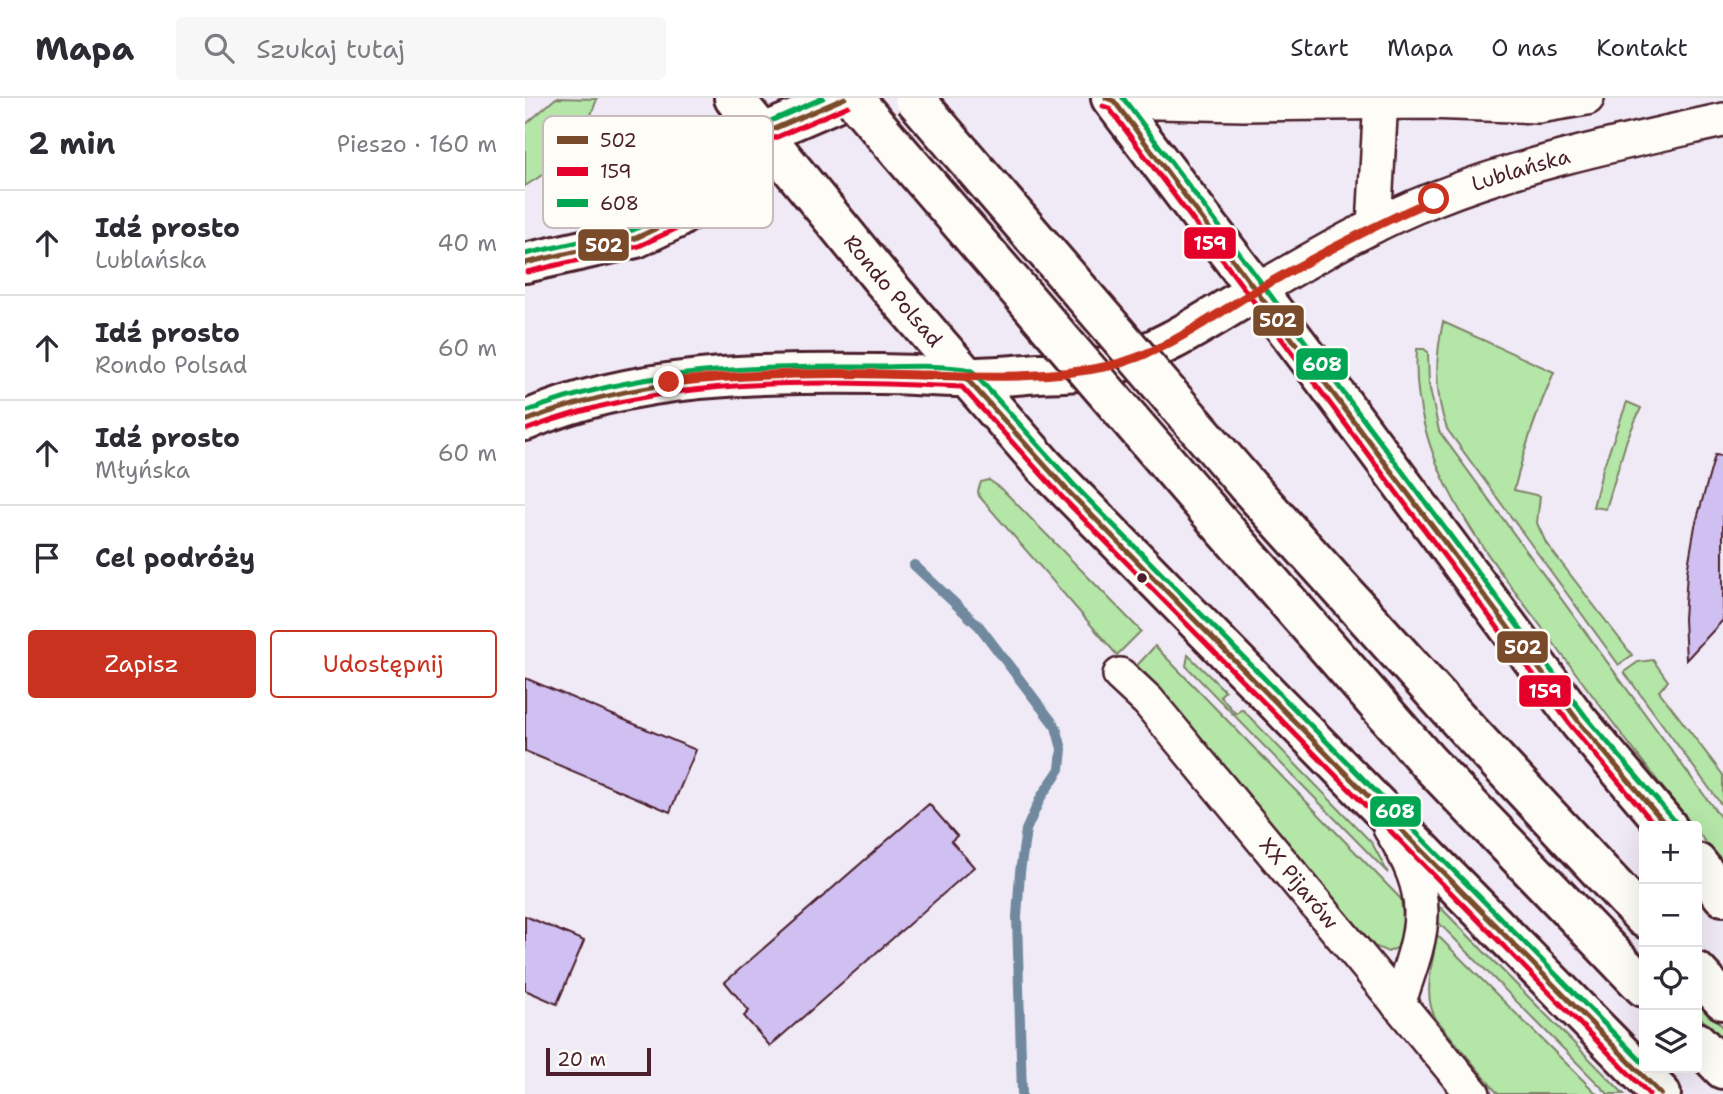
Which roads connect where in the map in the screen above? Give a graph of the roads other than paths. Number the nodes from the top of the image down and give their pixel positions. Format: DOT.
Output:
graph roads {
  1 [pos="734,98"];
  2 [pos="845,98"];
  3 [pos="853,98"];
  4 [pos="914,98"];
  5 [pos="1587,98"];
  6 [pos="1110,99"];
  7 [pos="1380,101"];
  8 [pos="748,116"];
  9 [pos="1723,120"];
  10 [pos="773,129"];
  11 [pos="773,147"];
  12 [pos="1374,226"];
  13 [pos="657,228"];
  14 [pos="525,263"];
  15 [pos="1258,290"];
  16 [pos="966,377"];
  17 [pos="525,421"];
  18 [pos="1120,675"];
  19 [pos="1360,786"];
  20 [pos="1663,821"];
  21 [pos="1702,869"];
  22 [pos="1723,896"];
  23 [pos="1639,913"];
  24 [pos="1702,977"];
  25 [pos="1639,982"];
  26 [pos="1723,1000"];
  27 [pos="1398,1004"];
  28 [pos="1702,1047"];
  29 [pos="1723,1069"];
  30 [pos="1473,1094"];
  31 [pos="1661,1094"];
  1 -- 8 [label="main road"];
  2 -- 10 [label="main road"];
  3 -- 25 [label="main road, bridge"];
  4 -- 23 [label="main road, bridge"];
  5 -- 7 [label="street"];
  6 -- 7 [label="street"];
  6 -- 15 [label="main road"];
  7 -- 12 [label="street"];
  9 -- 12 [label="street, Lublańska"];
  11 -- 16 [label="main road, Rondo Polsad"];
  12 -- 15 [label="street, Lublańska"];
  13 -- 14 [label="main road"];
  15 -- 16 [label="main road"];
  15 -- 20 [label="main road"];
  16 -- 17 [label="main road"];
  16 -- 19 [label="main road, Rondo Polsad"];
  18 -- 27 [label="street, XX Pijarów"];
  19 -- 27 [label="street"];
  19 -- 31 [label="main road, Rondo Polsad"];
  21 -- 22 [label="main road"];
  24 -- 26 [label="main road"];
  27 -- 30 [label="street, XX Pijarów"];
  28 -- 29 [label="main road"];
}
